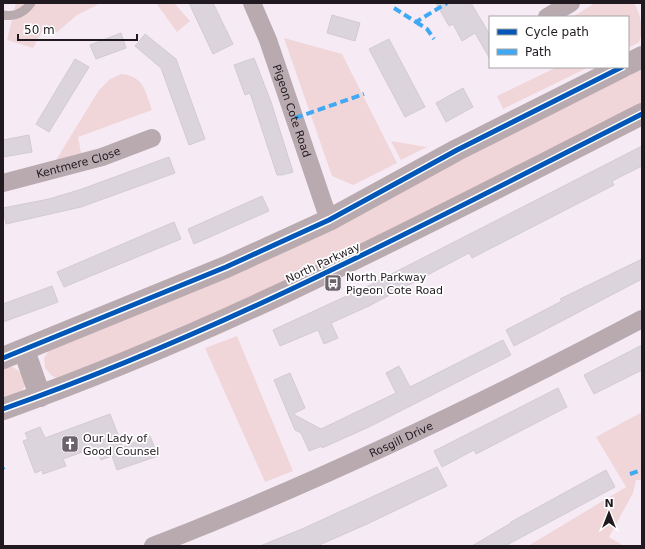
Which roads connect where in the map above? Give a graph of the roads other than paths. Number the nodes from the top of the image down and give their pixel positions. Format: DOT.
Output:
graph roads {
  1 [pos="31,3"];
  2 [pos="252,3"];
  3 [pos="571,3"];
  4 [pos="3,15"];
  5 [pos="549,16"];
  6 [pos="642,57"];
  7 [pos="629,64"];
  8 [pos="620,68"];
  9 [pos="642,114"];
  10 [pos="152,138"];
  11 [pos="3,183"];
  12 [pos="329,220"];
  13 [pos="642,319"];
  14 [pos="24,350"];
  15 [pos="3,358"];
  16 [pos="40,396"];
  17 [pos="3,410"];
  18 [pos="153,546"];
  1 -- 4 [label="lane"];
  2 -- 12 [label="street, Pigeon Cote Road"];
  3 -- 5 [label="street"];
  6 -- 7 [label="street"];
  8 -- 12 [label="street"];
  9 -- 16 [label="street, North Parkway"];
  10 -- 11 [label="street, Kentmere Close"];
  12 -- 14 [label="street"];
  13 -- 18 [label="street, Rosgill Drive"];
  14 -- 15 [label="street"];
  14 -- 16 [label="street"];
  16 -- 17 [label="street, North Parkway"];
}
